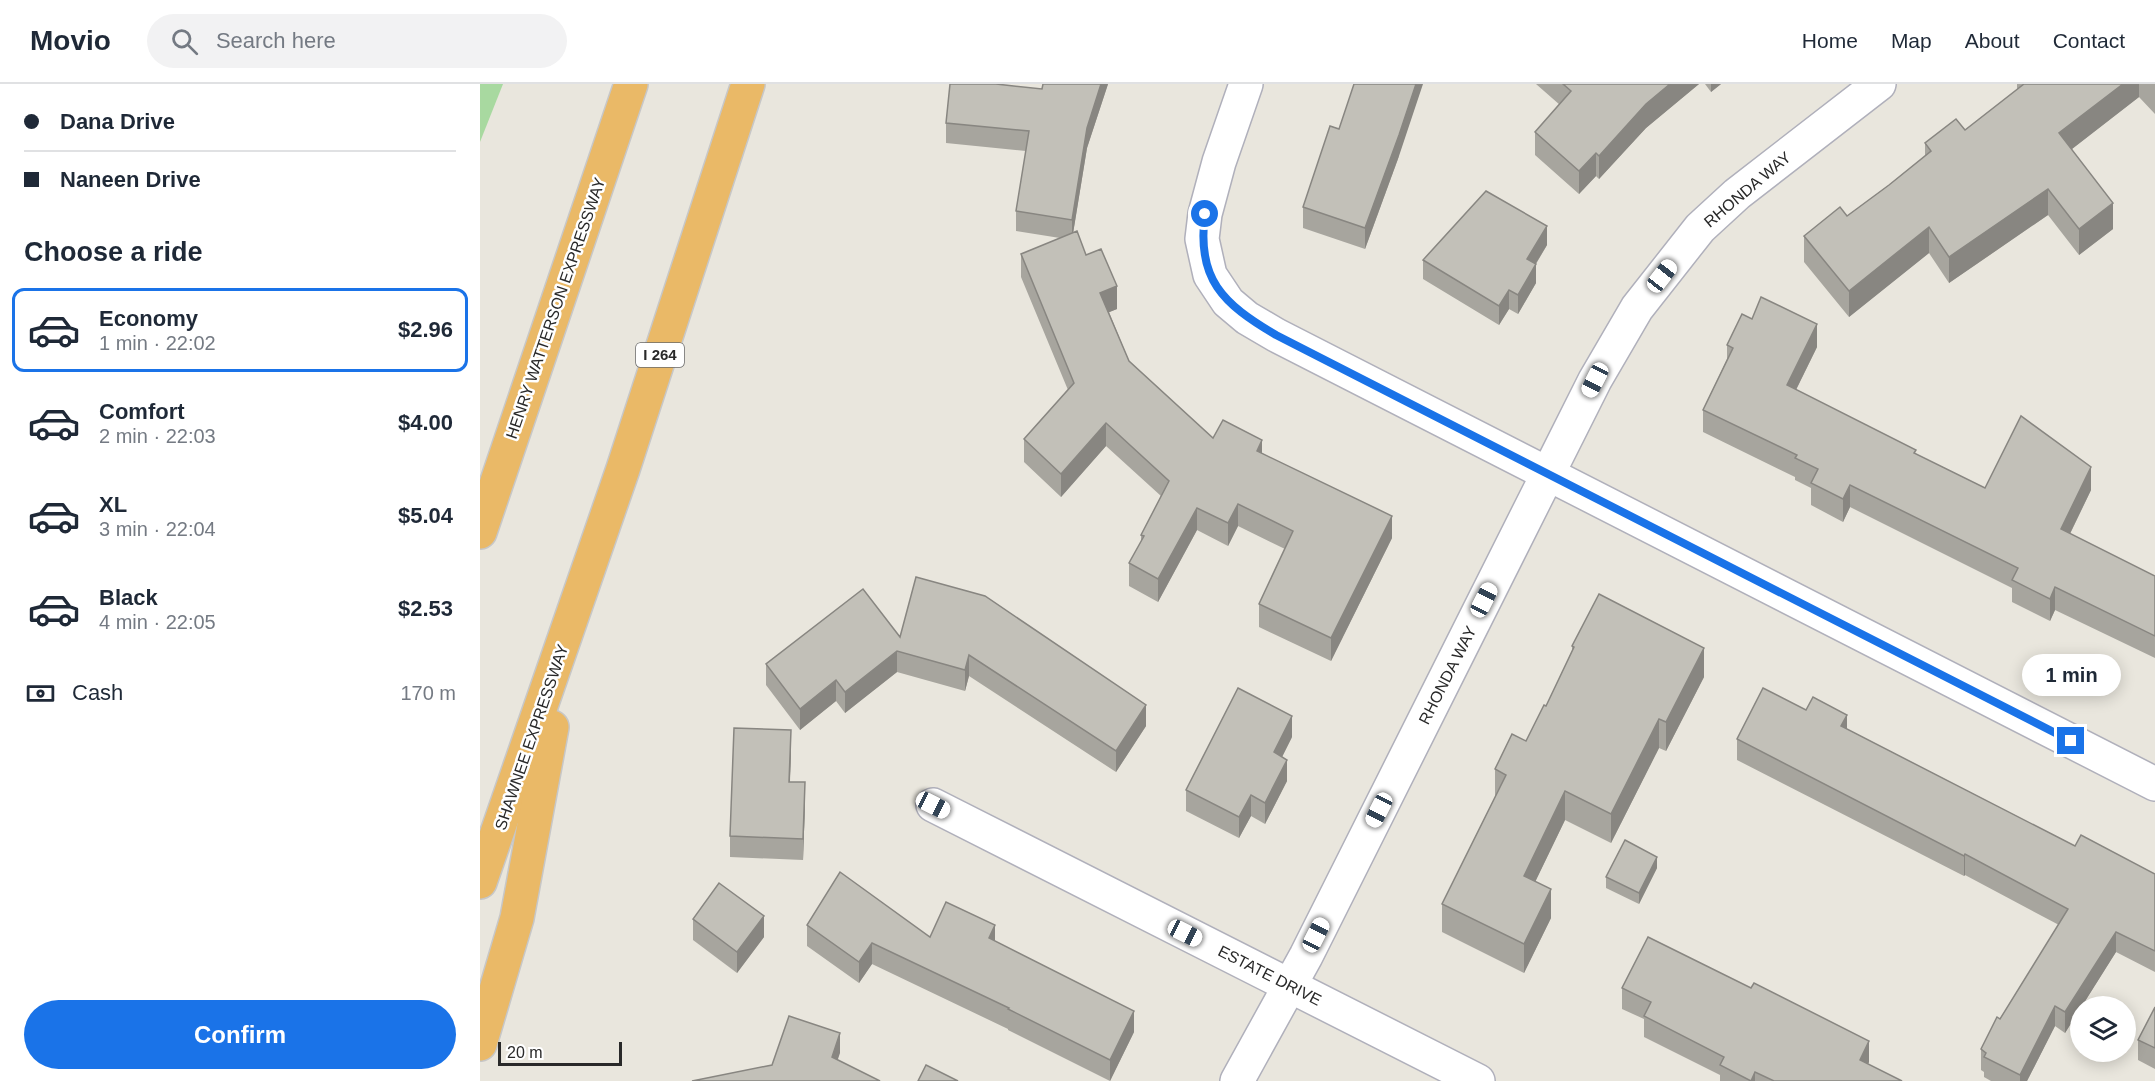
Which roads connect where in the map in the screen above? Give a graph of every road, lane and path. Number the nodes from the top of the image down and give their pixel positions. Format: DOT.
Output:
graph roads {
  1 [pos="631,84"];
  2 [pos="748,84"];
  3 [pos="1246,84"];
  4 [pos="1879,84"];
  5 [pos="1547,474"];
  6 [pos="480,532"];
  7 [pos="570,625"];
  8 [pos="2155,784"];
  9 [pos="933,805"];
  10 [pos="480,882"];
  11 [pos="1291,986"];
  12 [pos="480,1044"];
  13 [pos="1237,1081"];
  14 [pos="1478,1081"];
  1 -- 6 [label="highway, HENRY WATTERSON EXPRESSWAY"];
  2 -- 7 [label="highway, I 264"];
  3 -- 5 [label="street"];
  4 -- 5 [label="street, RHONDA WAY"];
  5 -- 8 [label="street"];
  5 -- 11 [label="street, RHONDA WAY"];
  7 -- 10 [label="highway, SHAWNEE EXPRESSWAY / I 264"];
  7 -- 12 [label="highway"];
  9 -- 11 [label="street, ESTATE DRIVE"];
  11 -- 13 [label="street, RHONDA WAY"];
  11 -- 14 [label="street, ESTATE DRIVE"];
}
